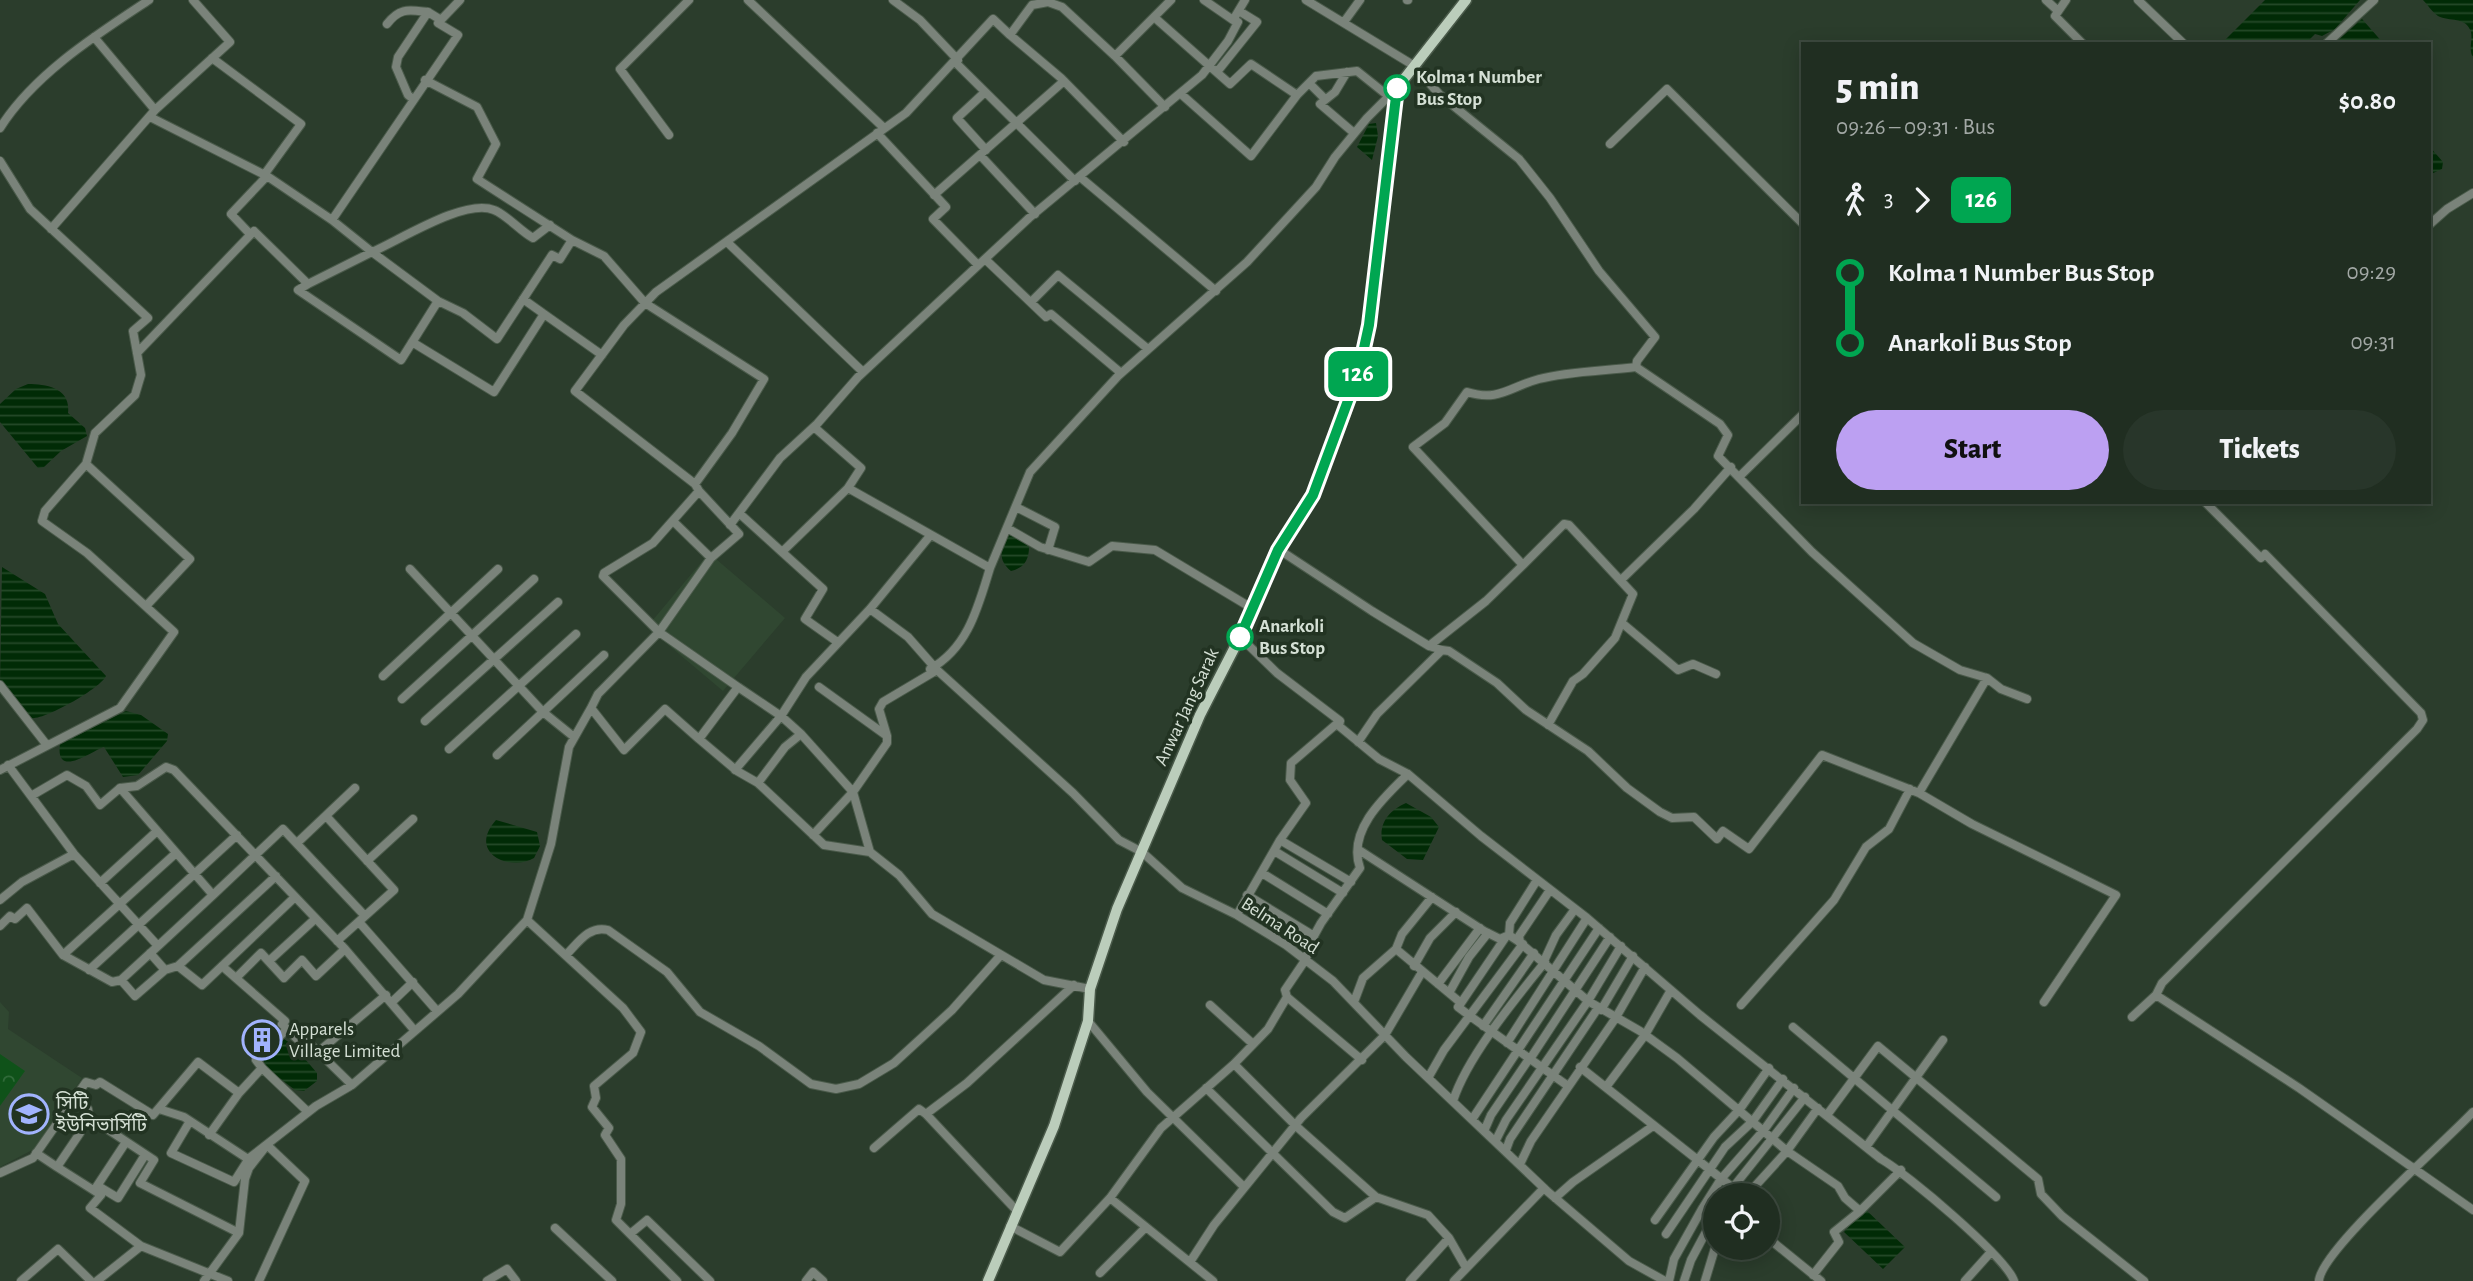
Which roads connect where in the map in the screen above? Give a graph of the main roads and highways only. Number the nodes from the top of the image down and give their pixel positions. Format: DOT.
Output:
graph roads {
  1 [pos="1466,0"];
  2 [pos="988,1281"];
  1 -- 2 [label="main road, Anwar Jang Sarak"];
}
